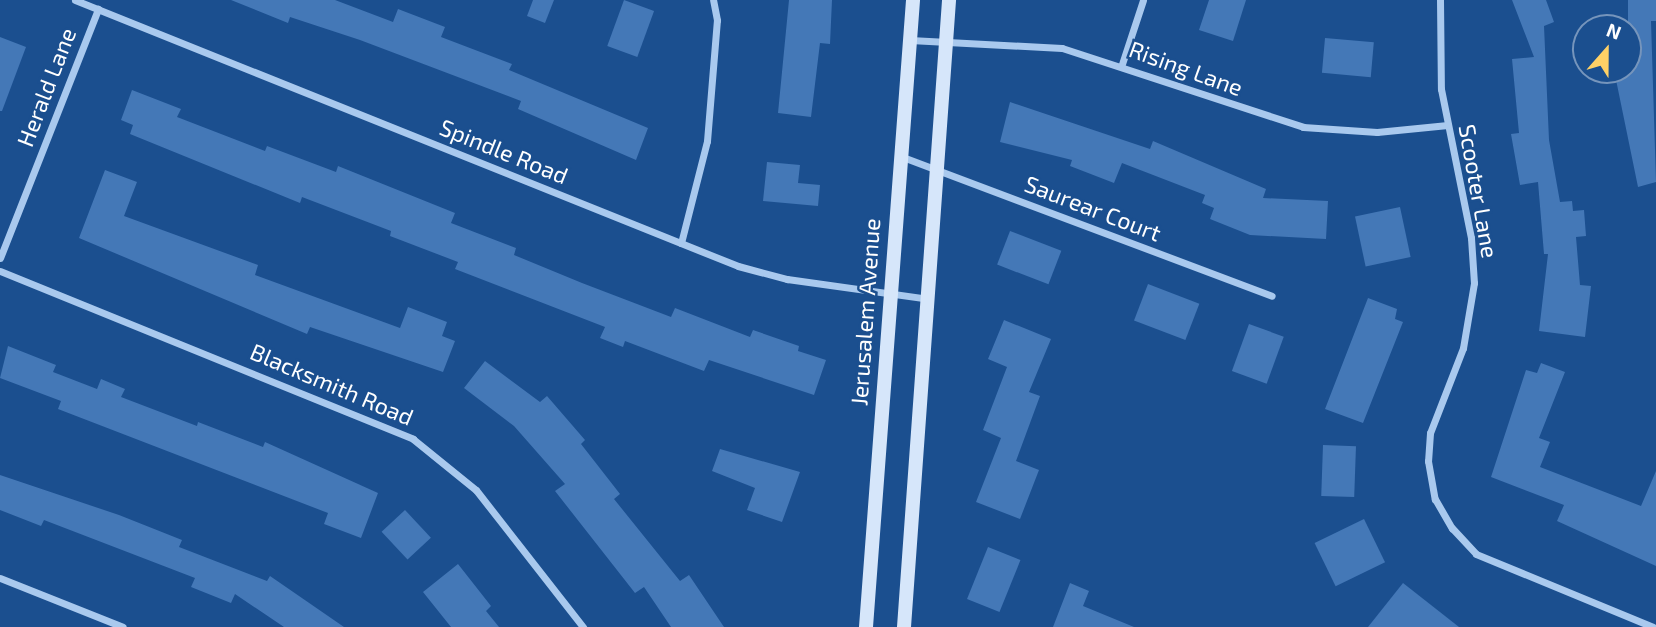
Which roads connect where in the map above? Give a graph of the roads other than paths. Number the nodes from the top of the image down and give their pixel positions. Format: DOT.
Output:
graph roads {
  1 [pos="75,0"];
  2 [pos="713,0"];
  3 [pos="913,0"];
  4 [pos="950,0"];
  5 [pos="1143,0"];
  6 [pos="1440,0"];
  7 [pos="98,9"];
  8 [pos="910,40"];
  9 [pos="947,41"];
  10 [pos="1122,64"];
  11 [pos="1448,125"];
  12 [pos="899,155"];
  13 [pos="938,170"];
  14 [pos="681,243"];
  15 [pos="0,258"];
  16 [pos="0,271"];
  17 [pos="889,293"];
  18 [pos="1272,296"];
  19 [pos="929,299"];
  20 [pos="0,578"];
  21 [pos="123,627"];
  22 [pos="583,627"];
  23 [pos="866,627"];
  24 [pos="904,627"];
  25 [pos="1653,627"];
  1 -- 7 [label="street, Spindle Road"];
  2 -- 14 [label="street"];
  3 -- 8 [label="main road, Jerusalem Avenue"];
  4 -- 9 [label="main road"];
  5 -- 10 [label="street"];
  6 -- 11 [label="street, Scooter Lane"];
  7 -- 14 [label="street, Spindle Road"];
  7 -- 15 [label="street, Herald Lane"];
  8 -- 9 [label="street, Rising Lane"];
  8 -- 12 [label="main road, Jerusalem Avenue"];
  9 -- 10 [label="street, Rising Lane"];
  9 -- 13 [label="main road"];
  10 -- 11 [label="street, Rising Lane"];
  11 -- 25 [label="street, Scooter Lane"];
  12 -- 13 [label="street, Saurear Court"];
  12 -- 17 [label="main road, Jerusalem Avenue"];
  13 -- 18 [label="street, Saurear Court"];
  13 -- 19 [label="main road"];
  14 -- 17 [label="street, Spindle Road"];
  16 -- 22 [label="street, Blacksmith Road"];
  17 -- 19 [label="street, Spindle Road"];
  17 -- 23 [label="main road, Jerusalem Avenue"];
  19 -- 24 [label="main road"];
  20 -- 21 [label="street"];
}
